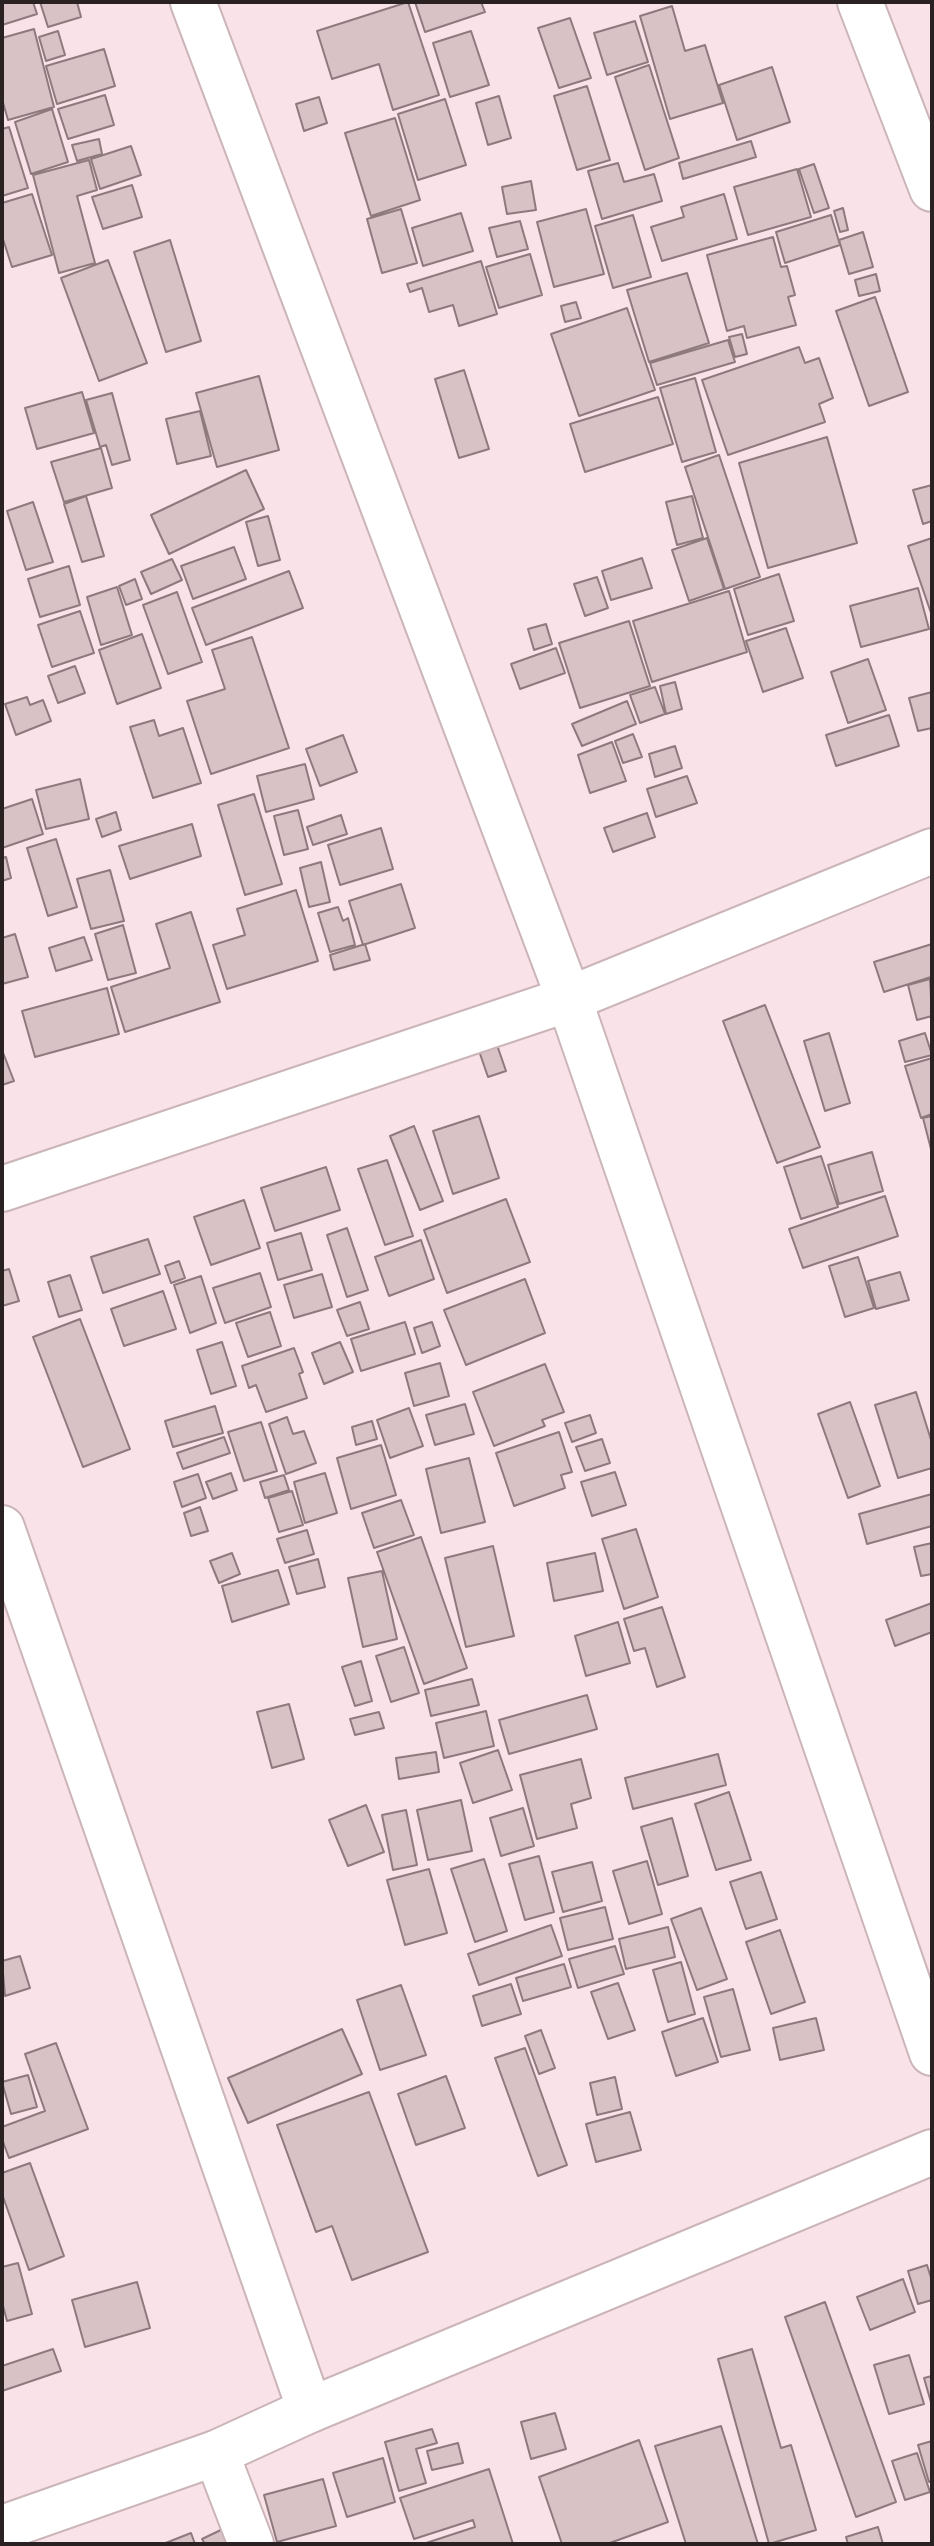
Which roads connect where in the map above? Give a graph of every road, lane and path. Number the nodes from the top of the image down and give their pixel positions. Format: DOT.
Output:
graph roads {
  1 [pos="193,2"];
  2 [pos="860,2"];
  3 [pos="932,189"];
  4 [pos="932,851"];
  5 [pos="569,999"];
  6 [pos="2,1189"];
  7 [pos="2,1528"];
  8 [pos="932,2053"];
  9 [pos="932,2152"];
  10 [pos="310,2410"];
  11 [pos="216,2453"];
  12 [pos="2,2528"];
  13 [pos="251,2544"];
  1 -- 5 [label="street"];
  2 -- 3 [label="street"];
  4 -- 5 [label="street"];
  5 -- 6 [label="street"];
  5 -- 8 [label="street"];
  7 -- 10 [label="street"];
  9 -- 10 [label="street"];
  10 -- 11 [label="street"];
  11 -- 12 [label="street"];
  11 -- 13 [label="street"];
}
